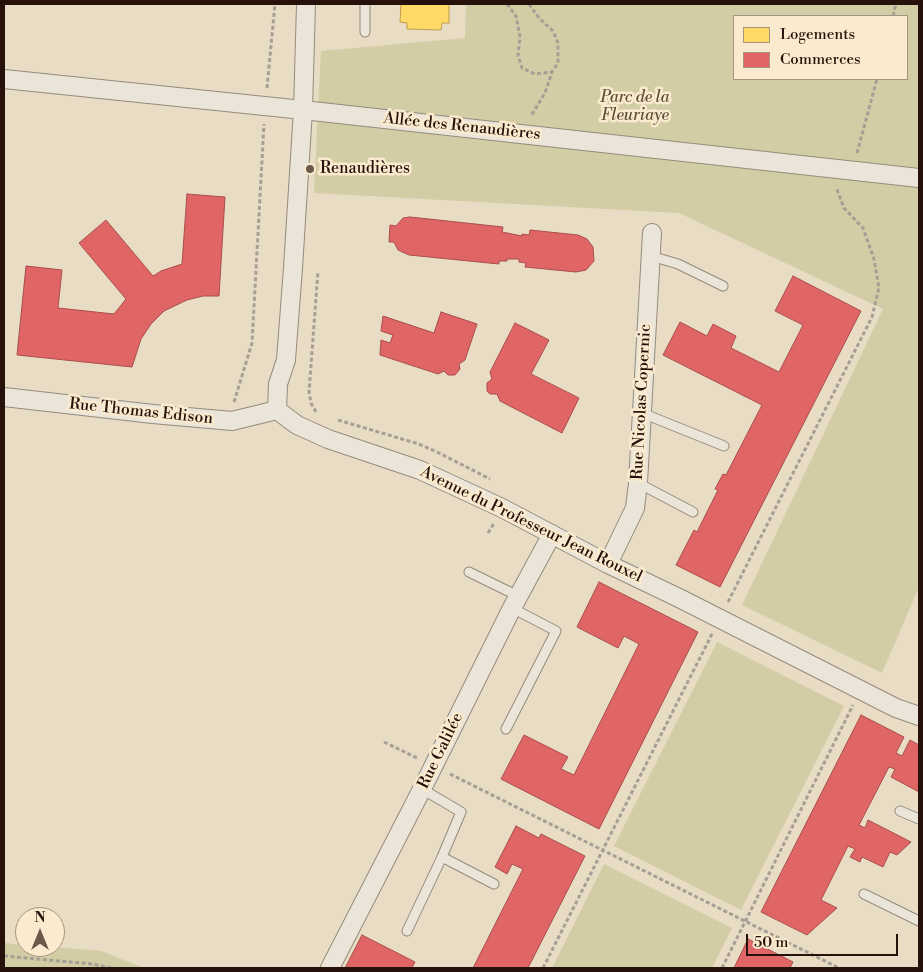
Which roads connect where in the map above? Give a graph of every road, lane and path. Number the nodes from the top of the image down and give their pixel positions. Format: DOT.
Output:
graph roads {
  1 [pos="275,4"];
  2 [pos="306,4"];
  3 [pos="365,4"];
  4 [pos="507,4"];
  5 [pos="529,4"];
  6 [pos="365,32"];
  7 [pos="552,72"];
  8 [pos="4,79"];
  9 [pos="877,80"];
  10 [pos="265,106"];
  11 [pos="303,110"];
  12 [pos="520,134"];
  13 [pos="830,168"];
  14 [pos="853,170"];
  15 [pos="919,178"];
  16 [pos="652,233"];
  17 [pos="651,256"];
  18 [pos="318,271"];
  19 [pos="723,286"];
  20 [pos="4,397"];
  21 [pos="277,410"];
  22 [pos="317,412"];
  23 [pos="642,412"];
  24 [pos="332,419"];
  25 [pos="232,421"];
  26 [pos="724,446"];
  27 [pos="494,482"];
  28 [pos="638,482"];
  29 [pos="693,512"];
  30 [pos="552,534"];
  31 [pos="608,564"];
  32 [pos="469,572"];
  33 [pos="721,599"];
  34 [pos="515,602"];
  35 [pos="728,602"];
  36 [pos="720,619"];
  37 [pos="861,690"];
  38 [pos="919,716"];
  39 [pos="506,729"];
  40 [pos="384,742"];
  41 [pos="434,766"];
  42 [pos="422,789"];
  43 [pos="900,811"];
  44 [pos="919,819"];
  45 [pos="603,851"];
  46 [pos="442,857"];
  47 [pos="494,884"];
  48 [pos="864,894"];
  49 [pos="745,921"];
  50 [pos="919,921"];
  51 [pos="407,931"];
  52 [pos="4,956"];
  53 [pos="111,968"];
  54 [pos="330,968"];
  55 [pos="543,968"];
  56 [pos="722,968"];
  57 [pos="839,968"];
  1 -- 10 [label="path"];
  2 -- 11 [label="street"];
  3 -- 6 [label="lane"];
  4 -- 7 [label="path"];
  5 -- 7 [label="path"];
  7 -- 12 [label="path"];
  8 -- 10 [label="street, Allée des Renaudières"];
  9 -- 14 [label="path"];
  10 -- 11 [label="street, Allée des Renaudières"];
  10 -- 25 [label="path"];
  11 -- 12 [label="street, Allée des Renaudières"];
  11 -- 21 [label="street"];
  12 -- 13 [label="street, Allée des Renaudières"];
  13 -- 14 [label="street, Allée des Renaudières"];
  13 -- 35 [label="path"];
  14 -- 15 [label="street, Allée des Renaudières"];
  16 -- 17 [label="street, Rue Nicolas Copernic"];
  17 -- 19 [label="lane"];
  17 -- 23 [label="street, Rue Nicolas Copernic"];
  18 -- 22 [label="path"];
  20 -- 25 [label="street, Rue Thomas Edison"];
  21 -- 25 [label="street, Rue Thomas Edison"];
  21 -- 30 [label="street, Avenue du Professeur Jean Rouxel"];
  23 -- 26 [label="lane"];
  23 -- 28 [label="street, Rue Nicolas Copernic"];
  24 -- 27 [label="path"];
  28 -- 29 [label="lane"];
  28 -- 31 [label="street, Rue Nicolas Copernic"];
  30 -- 31 [label="street, Avenue du Professeur Jean Rouxel"];
  30 -- 34 [label="street, Rue Galilée"];
  31 -- 36 [label="street, Avenue du Professeur Jean Rouxel"];
  32 -- 34 [label="lane"];
  33 -- 35 [label="path"];
  34 -- 39 [label="lane"];
  34 -- 41 [label="street, Rue Galilée"];
  35 -- 36 [label="path"];
  36 -- 37 [label="street, Avenue du Professeur Jean Rouxel"];
  36 -- 45 [label="path"];
  37 -- 38 [label="street, Avenue du Professeur Jean Rouxel"];
  37 -- 49 [label="path"];
  40 -- 41 [label="path"];
  41 -- 42 [label="street, Rue Galilée"];
  41 -- 45 [label="path"];
  42 -- 46 [label="lane"];
  42 -- 54 [label="street, Rue Galilée"];
  43 -- 44 [label="lane"];
  45 -- 49 [label="path"];
  45 -- 55 [label="path"];
  46 -- 47 [label="lane"];
  46 -- 51 [label="lane"];
  48 -- 50 [label="lane"];
  49 -- 56 [label="path"];
  49 -- 57 [label="path"];
  52 -- 53 [label="path"];
}
